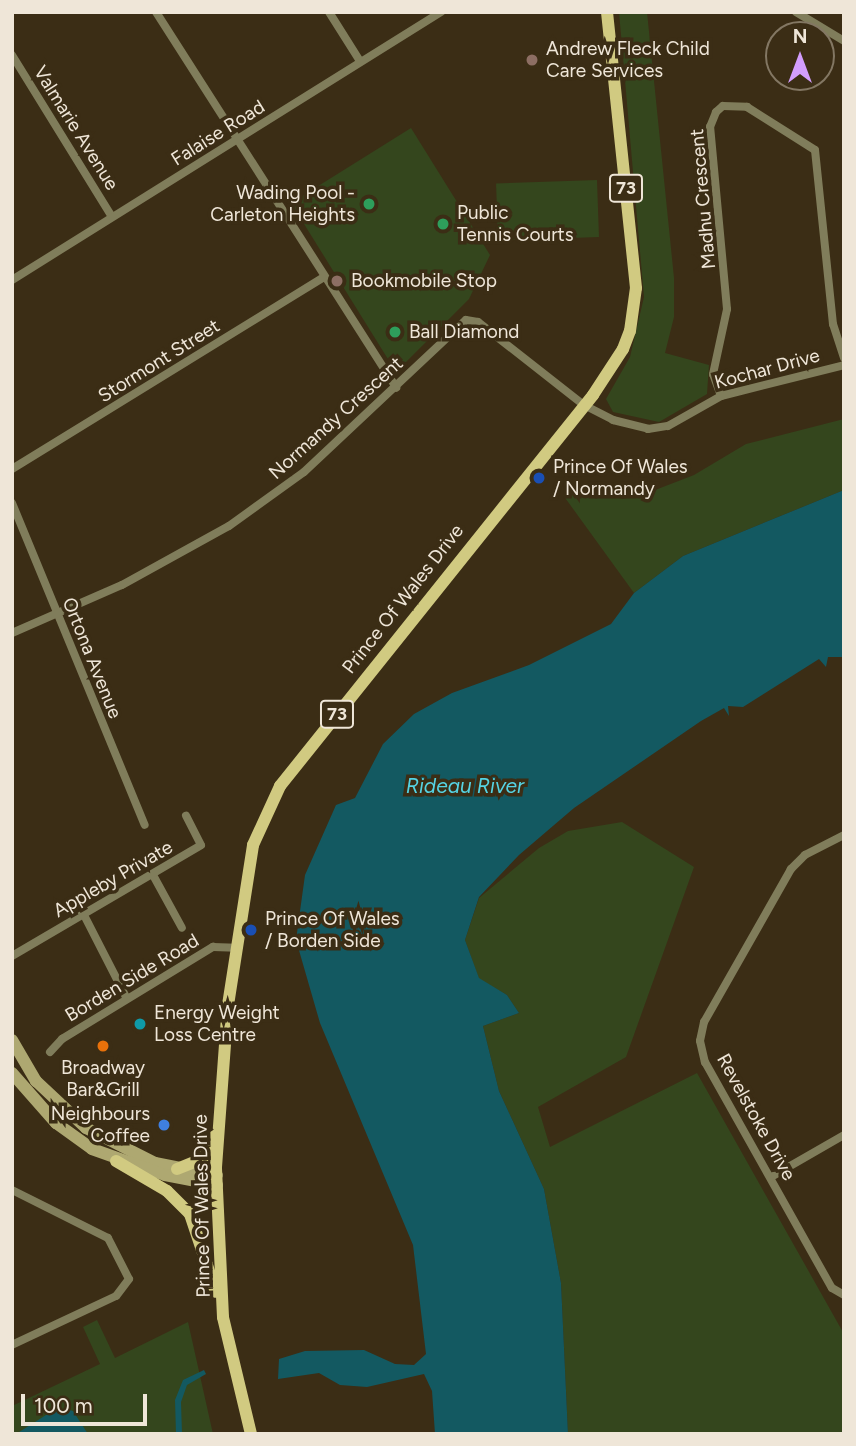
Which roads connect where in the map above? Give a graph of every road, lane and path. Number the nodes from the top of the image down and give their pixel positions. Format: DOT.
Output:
graph roads {
  1 [pos="156,12"];
  2 [pos="329,12"];
  3 [pos="607,12"];
  4 [pos="796,12"];
  5 [pos="437,13"];
  6 [pos="844,41"];
  7 [pos="12,55"];
  8 [pos="360,61"];
  9 [pos="237,140"];
  10 [pos="112,217"];
  11 [pos="322,278"];
  12 [pos="12,280"];
  13 [pos="844,358"];
  14 [pos="844,365"];
  15 [pos="396,387"];
  16 [pos="721,396"];
  17 [pos="584,405"];
  18 [pos="12,469"];
  19 [pos="12,503"];
  20 [pos="57,615"];
  21 [pos="12,633"];
  22 [pos="186,816"];
  23 [pos="145,825"];
  24 [pos="844,835"];
  25 [pos="153,875"];
  26 [pos="84,915"];
  27 [pos="181,928"];
  28 [pos="236,948"];
  29 [pos="12,956"];
  30 [pos="127,999"];
  31 [pos="12,1040"];
  32 [pos="50,1052"];
  33 [pos="12,1073"];
  34 [pos="66,1113"];
  35 [pos="56,1123"];
  36 [pos="218,1130"];
  37 [pos="844,1135"];
  38 [pos="116,1161"];
  39 [pos="177,1169"];
  40 [pos="771,1177"];
  41 [pos="217,1180"];
  42 [pos="12,1190"];
  43 [pos="844,1295"];
  44 [pos="223,1317"];
  45 [pos="12,1345"];
  46 [pos="251,1434"];
  1 -- 9 [label="street"];
  2 -- 8 [label="street"];
  3 -- 17 [label="main road, Prince Of Wales Drive / 73"];
  4 -- 6 [label="street"];
  5 -- 8 [label="street, Falaise Road"];
  7 -- 10 [label="street, Valmarie Avenue"];
  8 -- 9 [label="street, Falaise Road"];
  9 -- 10 [label="street, Falaise Road"];
  9 -- 11 [label="street"];
  10 -- 12 [label="street, Falaise Road"];
  11 -- 15 [label="street"];
  11 -- 18 [label="street, Stormont Street"];
  13 -- 16 [label="street, Madhu Crescent"];
  14 -- 16 [label="street, Kochar Drive"];
  15 -- 17 [label="street, Normandy Crescent"];
  15 -- 20 [label="street, Normandy Crescent"];
  16 -- 17 [label="street, Kochar Drive"];
  17 -- 28 [label="main road, Prince Of Wales Drive / 73"];
  19 -- 20 [label="street, Ortona Avenue"];
  20 -- 21 [label="street, Normandy Crescent"];
  20 -- 23 [label="street, Ortona Avenue"];
  22 -- 25 [label="street, Appleby Private"];
  24 -- 40 [label="street, Revelstoke Drive"];
  25 -- 26 [label="street, Appleby Private"];
  25 -- 27 [label="street"];
  26 -- 29 [label="street, Appleby Private"];
  26 -- 30 [label="street"];
  28 -- 30 [label="street, Borden Side Road"];
  28 -- 36 [label="main road, Prince Of Wales Drive / 73"];
  30 -- 32 [label="street, Borden Side Road"];
  31 -- 34 [label="main road"];
  33 -- 35 [label="main road"];
  34 -- 35 [label="main road"];
  34 -- 39 [label="main road"];
  35 -- 38 [label="main road"];
  36 -- 39 [label="main road"];
  36 -- 41 [label="main road, Prince Of Wales Drive / 73"];
  37 -- 40 [label="street"];
  38 -- 41 [label="main road"];
  38 -- 44 [label="main road"];
  39 -- 41 [label="main road"];
  40 -- 43 [label="street, Revelstoke Drive"];
  41 -- 44 [label="main road, Prince Of Wales Drive / 73"];
  42 -- 45 [label="street"];
  44 -- 46 [label="main road, Prince Of Wales Drive / 73"];
}
